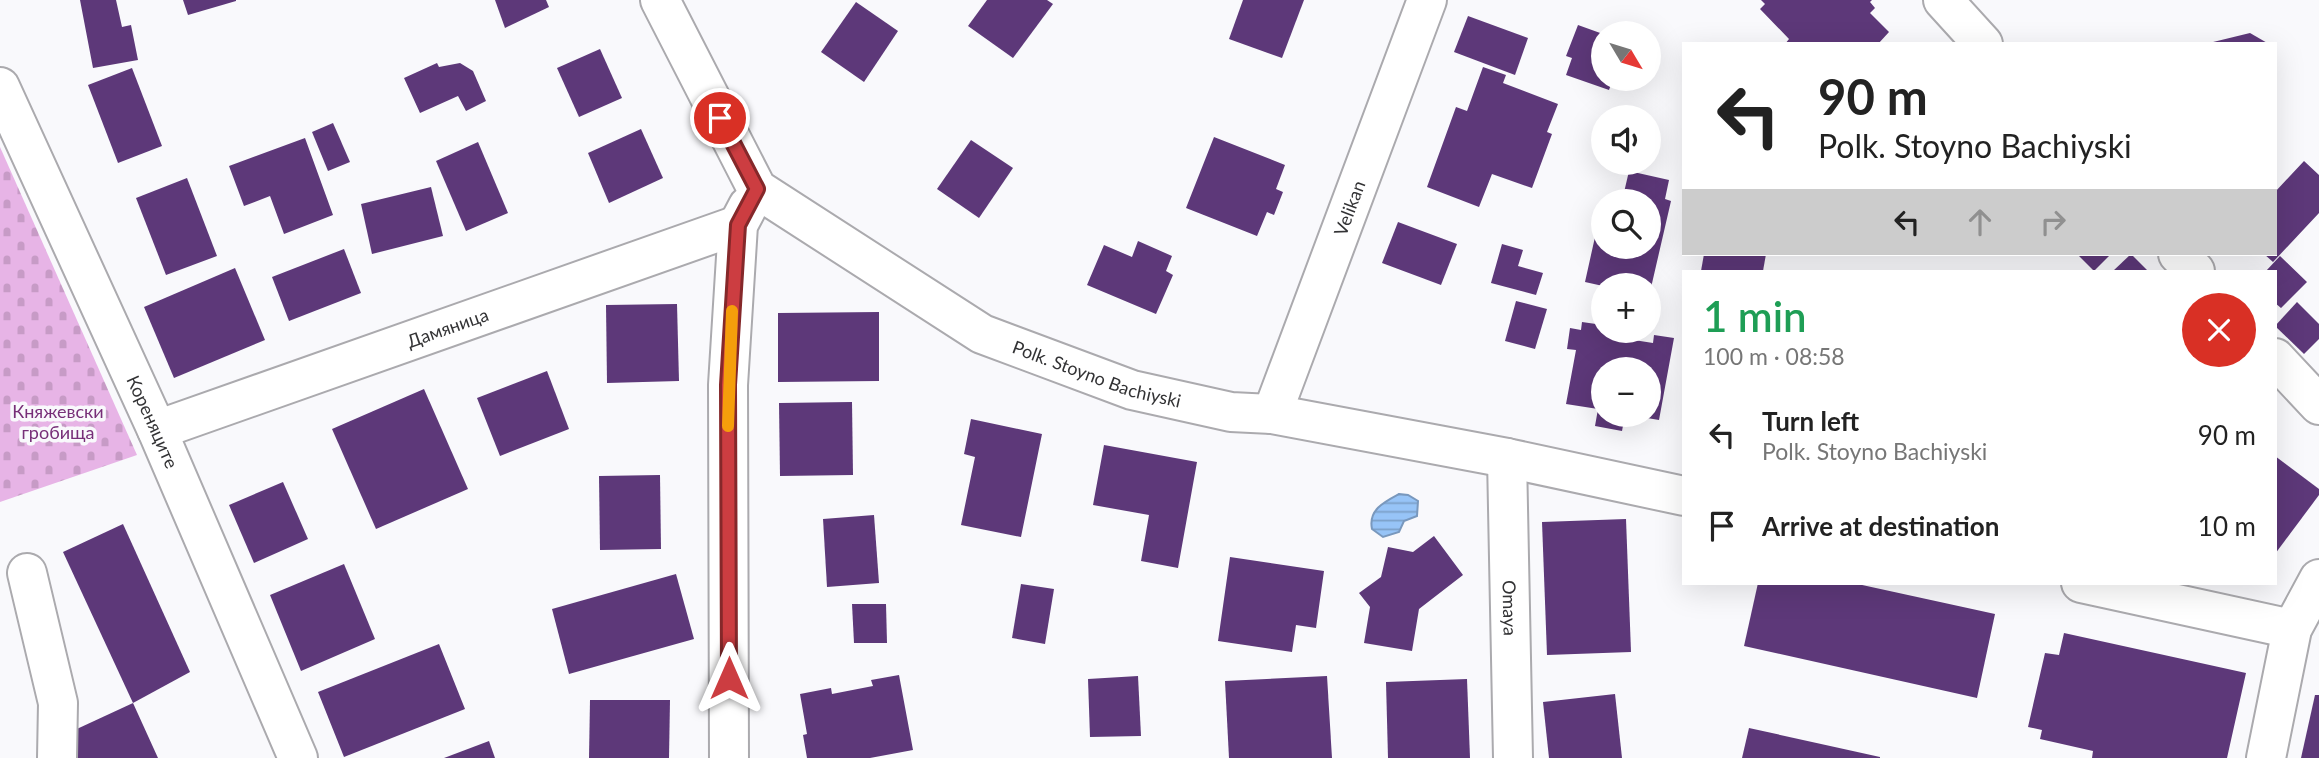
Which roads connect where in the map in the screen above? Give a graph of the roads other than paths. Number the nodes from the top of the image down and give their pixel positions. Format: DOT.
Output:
graph roads {
  1 [pos="660,0"];
  2 [pos="1427,0"];
  3 [pos="1943,0"];
  4 [pos="1981,42"];
  5 [pos="0,87"];
  6 [pos="757,189"];
  7 [pos="738,225"];
  8 [pos="2180,256"];
  9 [pos="2194,270"];
  10 [pos="2277,360"];
  11 [pos="2319,405"];
  12 [pos="1272,414"];
  13 [pos="157,430"];
  14 [pos="1507,458"];
  15 [pos="1682,496"];
  16 [pos="27,573"];
  17 [pos="2319,579"];
  18 [pos="2090,585"];
  19 [pos="2292,629"];
  20 [pos="57,758"];
  21 [pos="298,758"];
  22 [pos="729,758"];
  23 [pos="1513,758"];
  24 [pos="2266,758"];
  1 -- 6 [label="street"];
  2 -- 12 [label="street, Velikan"];
  3 -- 4 [label="street"];
  5 -- 13 [label="street, Кореняците"];
  6 -- 7 [label="street"];
  6 -- 12 [label="street, Polk. Stoyno Bachiyski"];
  7 -- 13 [label="street, Дамяница"];
  7 -- 22 [label="street"];
  8 -- 9 [label="street"];
  10 -- 11 [label="street"];
  12 -- 14 [label="street, Polk. Stoyno Bachiyski"];
  13 -- 21 [label="street, Кореняците"];
  14 -- 15 [label="street, Polk. Stoyno Bachiyski"];
  14 -- 23 [label="street, Omaya"];
  16 -- 20 [label="street"];
  17 -- 19 [label="street"];
  18 -- 19 [label="street"];
  19 -- 24 [label="street"];
}
